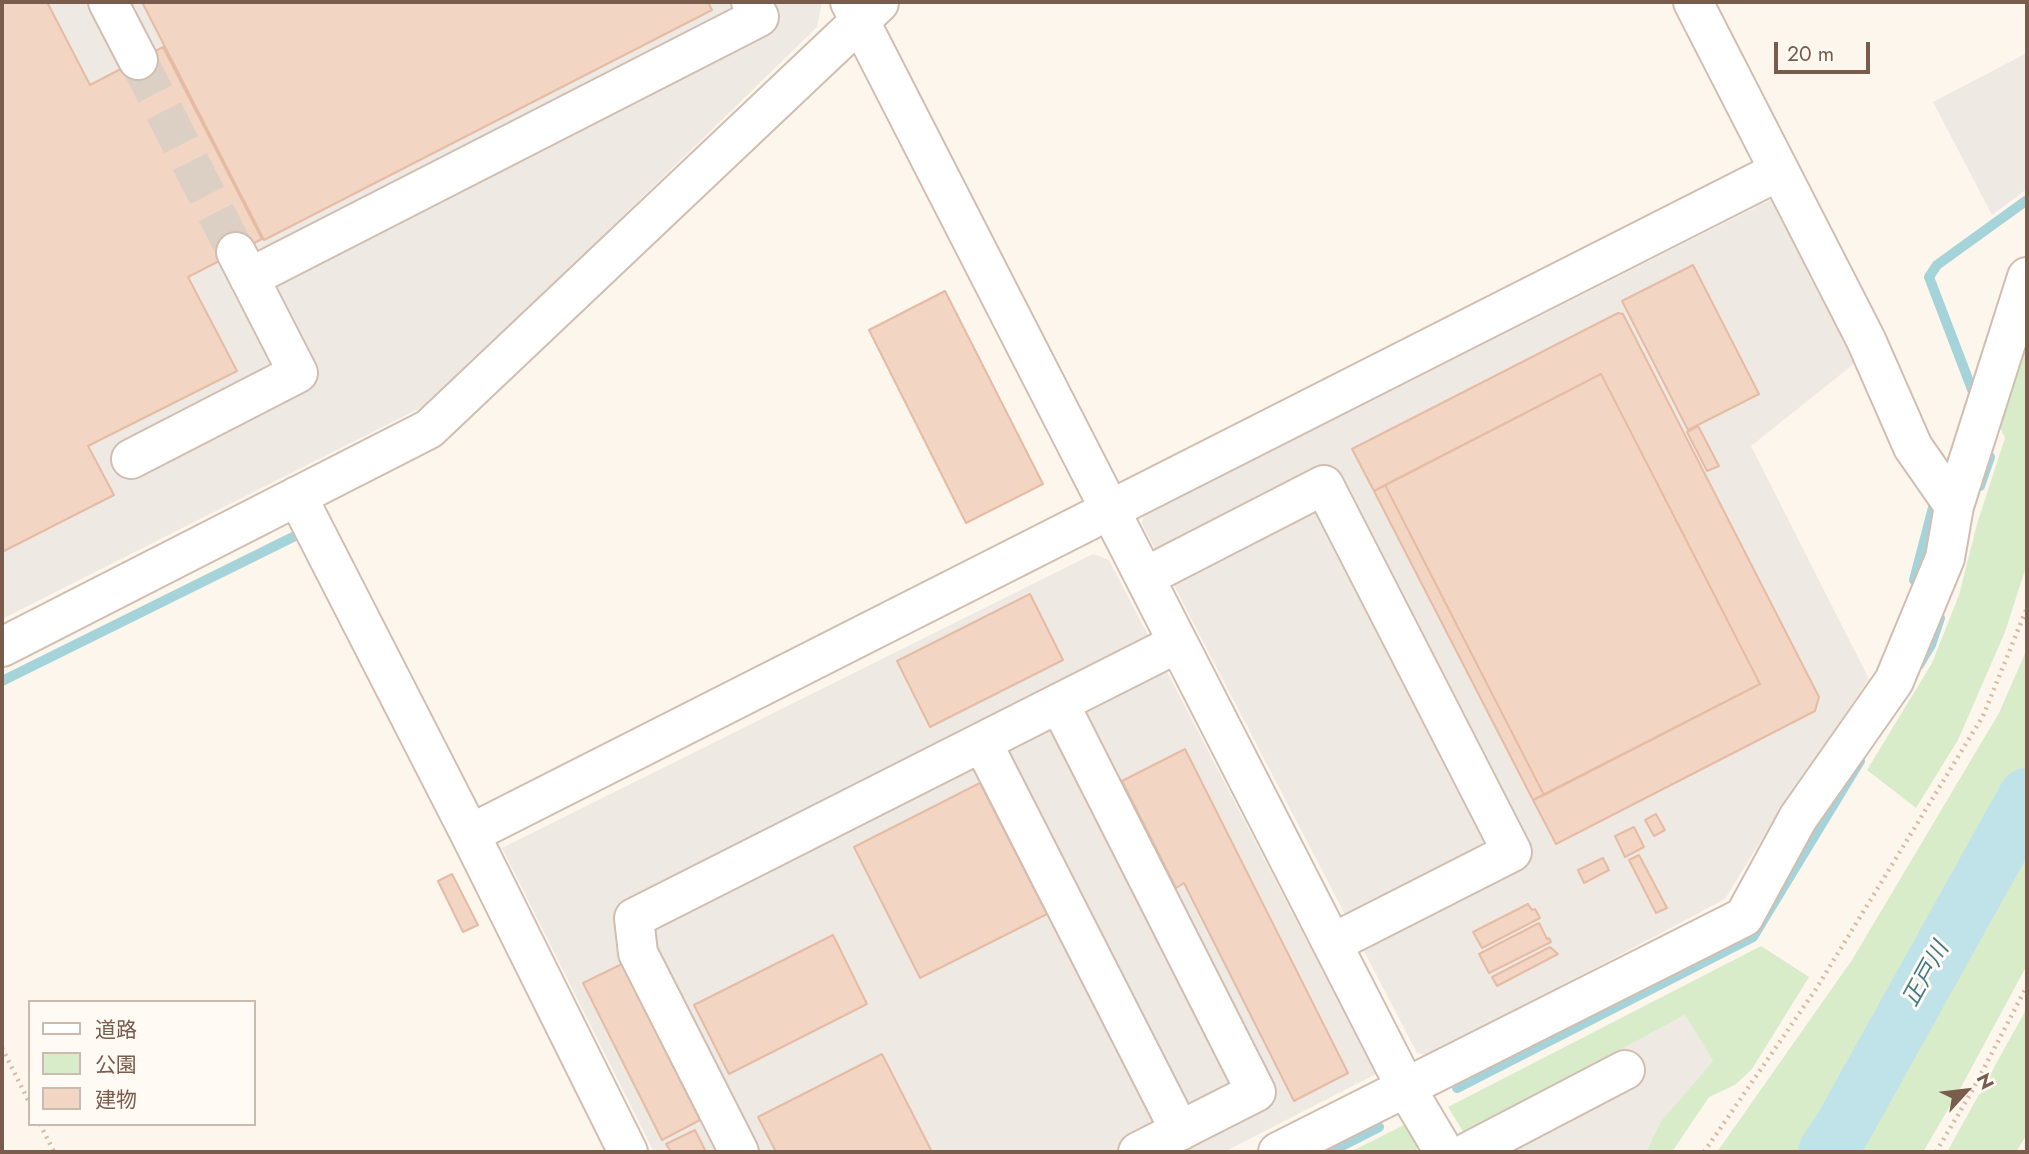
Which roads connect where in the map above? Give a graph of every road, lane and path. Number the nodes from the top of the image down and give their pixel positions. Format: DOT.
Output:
graph roads {
  1 [pos="108,2"];
  2 [pos="751,2"];
  3 [pos="1693,2"];
  4 [pos="864,8"];
  5 [pos="138,60"];
  6 [pos="1779,170"];
  7 [pos="2027,277"];
  8 [pos="131,459"];
  9 [pos="297,496"];
  10 [pos="1954,506"];
  11 [pos="1111,511"];
  12 [pos="1145,577"];
  13 [pos="2027,608"];
  14 [pos="1178,643"];
  15 [pos="2,647"];
  16 [pos="1059,703"];
  17 [pos="982,742"];
  18 [pos="470,834"];
  19 [pos="1333,943"];
  20 [pos="2027,986"];
  21 [pos="2,1048"];
  22 [pos="1625,1070"];
  23 [pos="1406,1088"];
  24 [pos="28,1100"];
  25 [pos="41,1126"];
  26 [pos="1180,1131"];
  27 [pos="54,1152"];
  28 [pos="628,1152"];
  29 [pos="739,1152"];
  30 [pos="1138,1152"];
  31 [pos="1278,1152"];
  32 [pos="1444,1152"];
  33 [pos="1468,1152"];
  34 [pos="1704,1152"];
  35 [pos="1936,1152"];
  1 -- 5 [label="street"];
  2 -- 8 [label="street"];
  3 -- 6 [label="street"];
  4 -- 9 [label="street"];
  4 -- 11 [label="street"];
  6 -- 10 [label="street"];
  6 -- 11 [label="street"];
  7 -- 10 [label="street"];
  9 -- 15 [label="street"];
  9 -- 18 [label="street"];
  10 -- 23 [label="street"];
  11 -- 12 [label="street"];
  11 -- 18 [label="street"];
  12 -- 14 [label="street"];
  12 -- 19 [label="street"];
  13 -- 34 [label="path"];
  14 -- 16 [label="street"];
  14 -- 19 [label="street"];
  16 -- 17 [label="street"];
  16 -- 26 [label="street"];
  17 -- 26 [label="street"];
  17 -- 29 [label="street"];
  18 -- 28 [label="street"];
  19 -- 23 [label="street"];
  20 -- 35 [label="path"];
  21 -- 24 [label="path"];
  22 -- 33 [label="street"];
  23 -- 31 [label="street"];
  23 -- 32 [label="street"];
  25 -- 27 [label="path"];
  26 -- 30 [label="street"];
}
